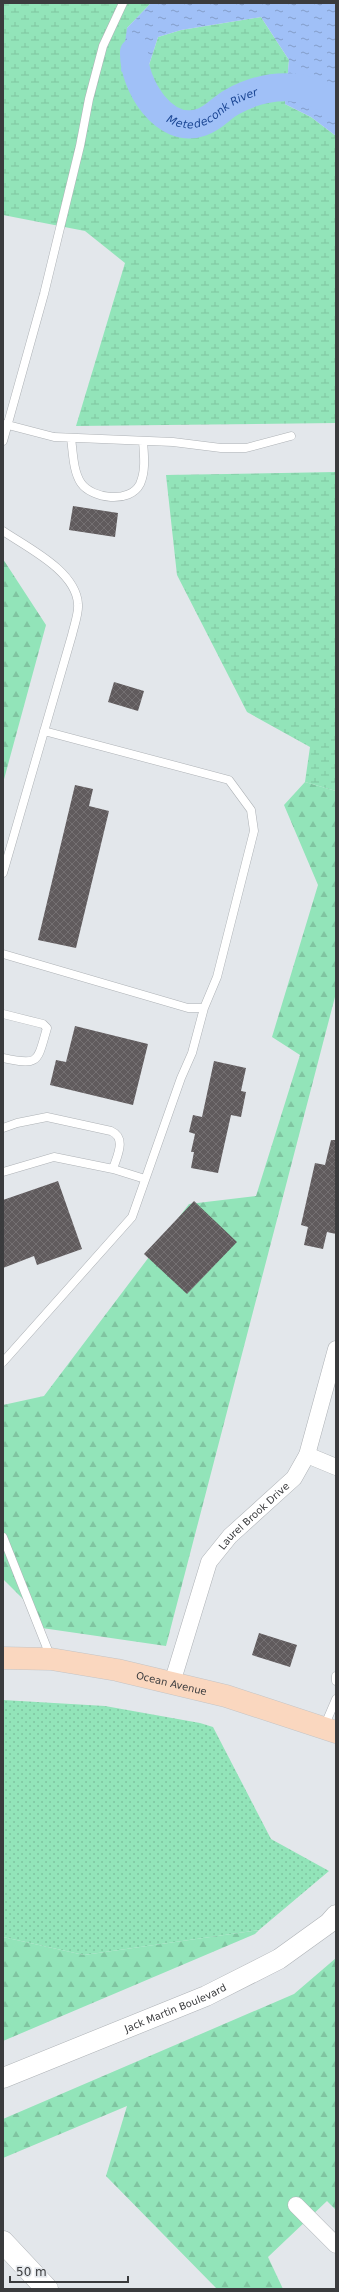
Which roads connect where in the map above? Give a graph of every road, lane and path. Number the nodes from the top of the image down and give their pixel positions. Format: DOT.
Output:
graph roads {
  1 [pos="123,3"];
  2 [pos="5,425"];
  3 [pos="291,436"];
  4 [pos="71,438"];
  5 [pos="3,441"];
  6 [pos="143,441"];
  7 [pos="3,531"];
  8 [pos="44,731"];
  9 [pos="3,873"];
  10 [pos="3,954"];
  11 [pos="204,1008"];
  12 [pos="3,1014"];
  13 [pos="3,1058"];
  14 [pos="3,1128"];
  15 [pos="113,1169"];
  16 [pos="3,1172"];
  17 [pos="145,1180"];
  18 [pos="336,1350"];
  19 [pos="3,1362"];
  20 [pos="307,1455"];
  21 [pos="336,1467"];
  22 [pos="3,1537"];
  23 [pos="3,1658"];
  24 [pos="51,1659"];
  25 [pos="336,1676"];
  26 [pos="336,1681"];
  27 [pos="172,1683"];
  28 [pos="336,1699"];
  29 [pos="330,1730"];
  30 [pos="336,1915"];
  31 [pos="3,2078"];
  32 [pos="296,2206"];
  33 [pos="3,2242"];
  34 [pos="336,2245"];
  35 [pos="47,2289"];
  1 -- 2 [label="lane"];
  2 -- 4 [label="lane"];
  2 -- 5 [label="lane"];
  3 -- 6 [label="lane"];
  4 -- 6 [label="lane"];
  4 -- 6 [label="lane"];
  7 -- 8 [label="lane"];
  8 -- 9 [label="lane"];
  8 -- 11 [label="lane"];
  10 -- 11 [label="lane"];
  11 -- 17 [label="lane"];
  12 -- 13 [label="lane"];
  14 -- 15 [label="lane"];
  15 -- 16 [label="lane"];
  15 -- 17 [label="lane"];
  17 -- 19 [label="lane"];
  18 -- 20 [label="street, Laurel Brook Drive"];
  20 -- 21 [label="street"];
  20 -- 27 [label="street, Laurel Brook Drive"];
  22 -- 24 [label="lane"];
  23 -- 24 [label="main road, Ocean Avenue"];
  24 -- 27 [label="main road, Ocean Avenue"];
  25 -- 26 [label="lane"];
  27 -- 29 [label="main road, Ocean Avenue"];
  28 -- 29 [label="lane"];
  30 -- 31 [label="street, Jack Martin Boulevard"];
  32 -- 34 [label="street"];
  33 -- 35 [label="main road"];
}
